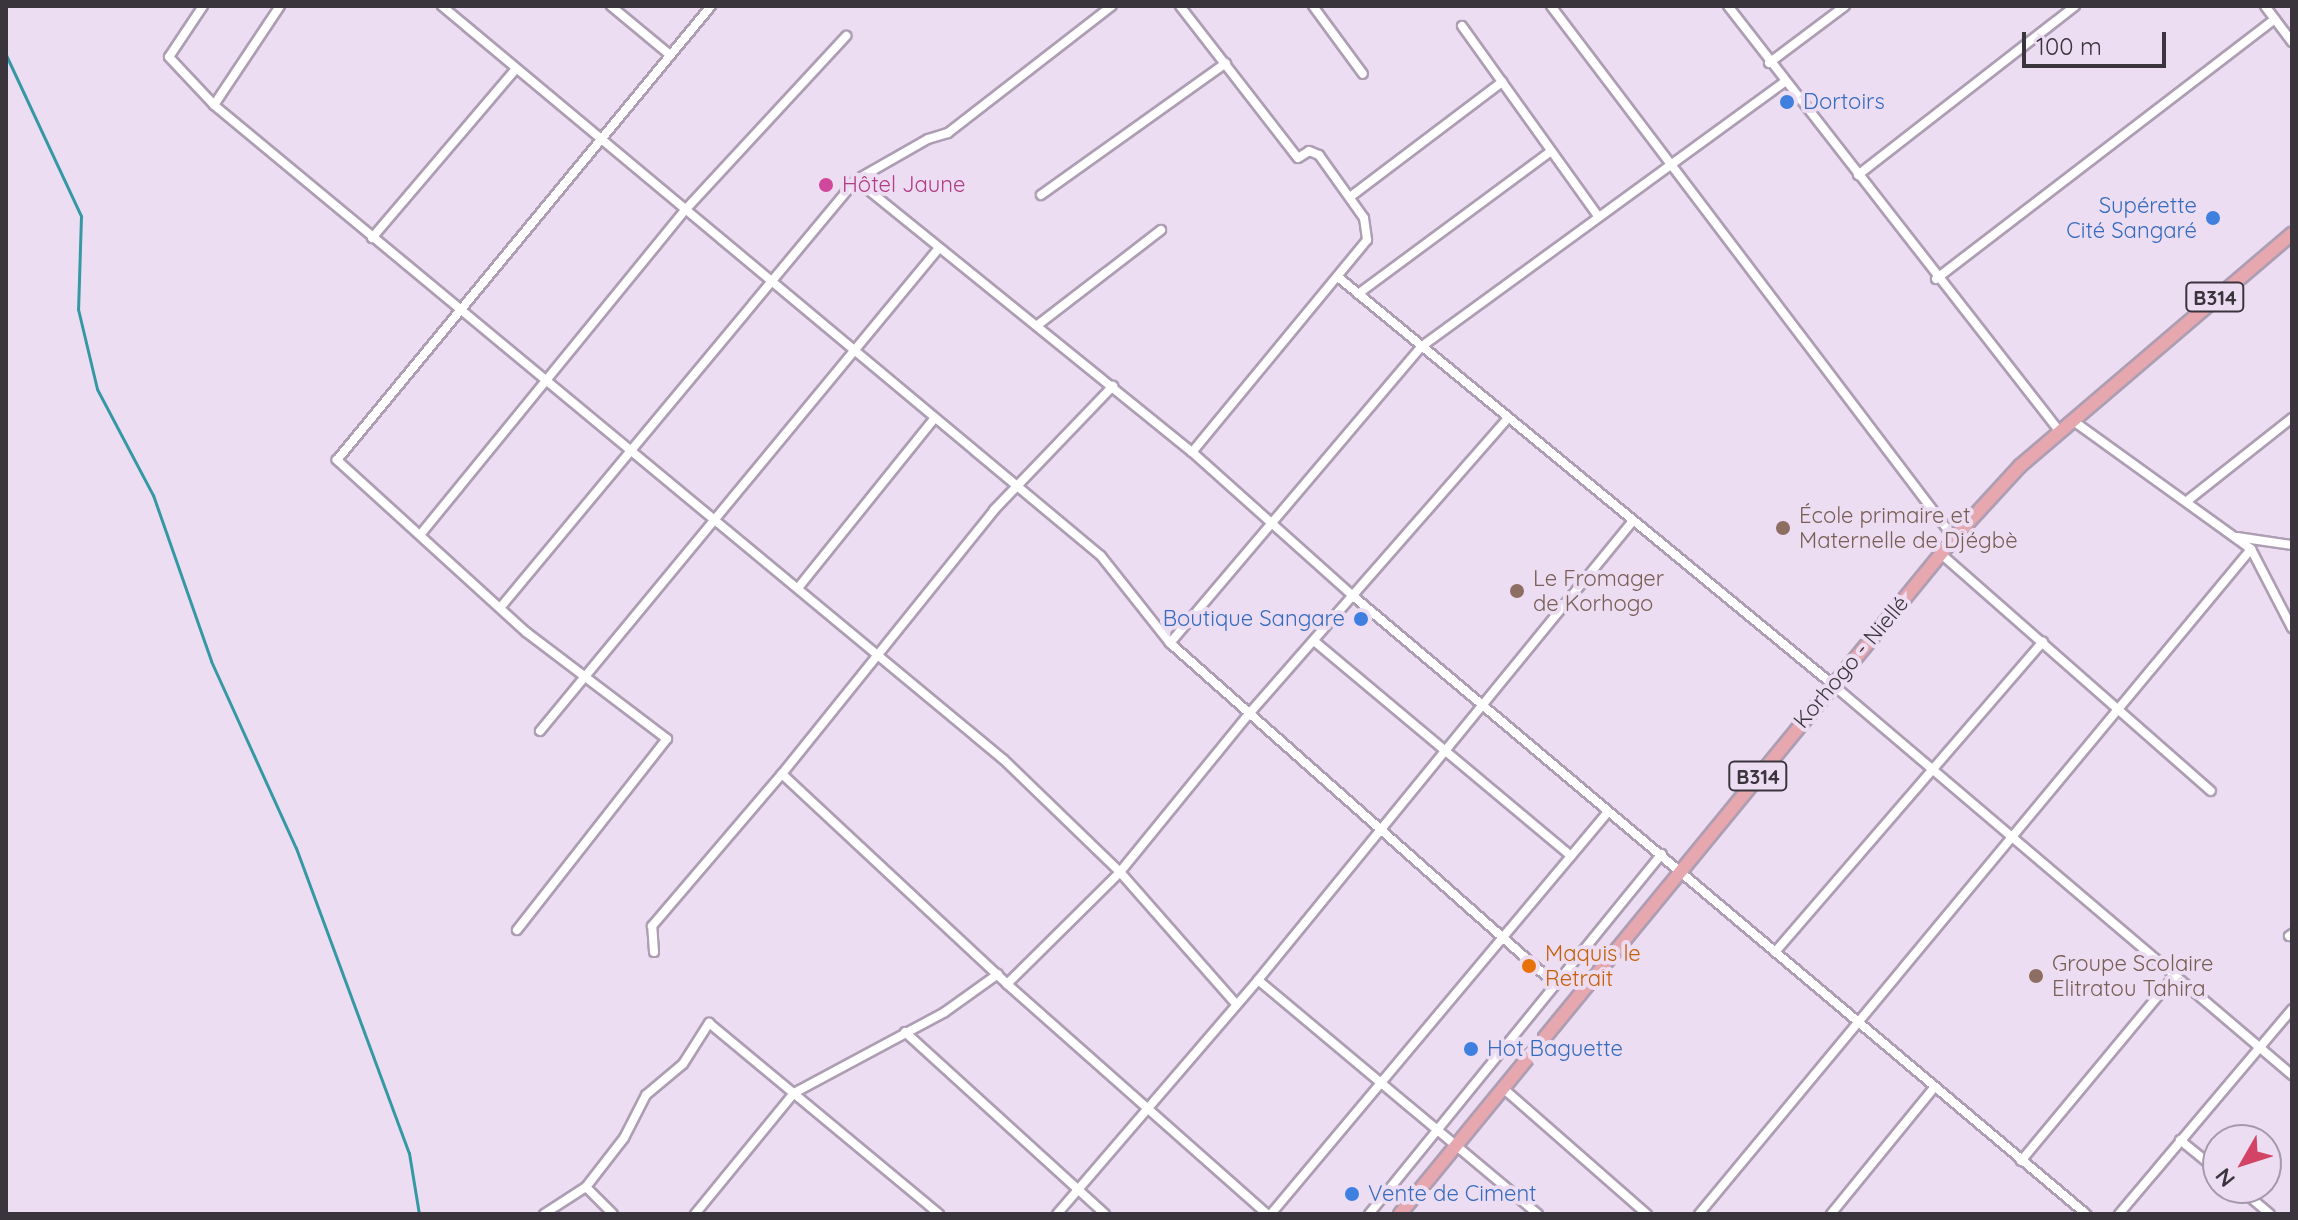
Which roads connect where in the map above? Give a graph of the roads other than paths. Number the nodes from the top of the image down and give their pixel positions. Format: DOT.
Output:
graph roads {
  1 [pos="203,6"];
  2 [pos="280,6"];
  3 [pos="442,6"];
  4 [pos="611,6"];
  5 [pos="711,6"];
  6 [pos="1112,6"];
  7 [pos="1180,6"];
  8 [pos="1313,6"];
  9 [pos="1551,6"];
  10 [pos="1728,6"];
  11 [pos="1845,6"];
  12 [pos="2075,6"];
  13 [pos="2265,6"];
  14 [pos="2275,19"];
  15 [pos="1462,26"];
  16 [pos="846,36"];
  17 [pos="2292,42"];
  18 [pos="670,55"];
  19 [pos="1226,63"];
  20 [pos="1769,63"];
  21 [pos="516,69"];
  22 [pos="1363,74"];
  23 [pos="1502,82"];
  24 [pos="1783,83"];
  25 [pos="214,105"];
  26 [pos="599,139"];
  27 [pos="1551,151"];
  28 [pos="1668,164"];
  29 [pos="1858,175"];
  30 [pos="856,180"];
  31 [pos="1041,195"];
  32 [pos="1350,197"];
  33 [pos="686,209"];
  34 [pos="1598,216"];
  35 [pos="1161,230"];
  36 [pos="2292,234"];
  37 [pos="372,238"];
  38 [pos="939,248"];
  39 [pos="1338,277"];
  40 [pos="1936,279"];
  41 [pos="772,283"];
  42 [pos="1358,294"];
  43 [pos="459,312"];
  44 [pos="1039,324"];
  45 [pos="1421,347"];
  46 [pos="852,351"];
  47 [pos="547,385"];
  48 [pos="1113,386"];
  49 [pos="2292,418"];
  50 [pos="934,419"];
  51 [pos="1506,420"];
  52 [pos="2072,420"];
  53 [pos="2060,432"];
  54 [pos="627,450"];
  55 [pos="1192,452"];
  56 [pos="1016,489"];
  57 [pos="2187,501"];
  58 [pos="713,520"];
  59 [pos="1270,522"];
  60 [pos="1632,522"];
  61 [pos="420,535"];
  62 [pos="2237,537"];
  63 [pos="1954,538"];
  64 [pos="2292,545"];
  65 [pos="2251,549"];
  66 [pos="1941,554"];
  67 [pos="798,588"];
  68 [pos="1353,596"];
  69 [pos="500,608"];
  70 [pos="2292,628"];
  71 [pos="1314,641"];
  72 [pos="2043,642"];
  73 [pos="1170,643"];
  74 [pos="880,654"];
  75 [pos="584,677"];
  76 [pos="1832,684"];
  77 [pos="1484,704"];
  78 [pos="2120,708"];
  79 [pos="1248,715"];
  80 [pos="540,731"];
  81 [pos="1446,752"];
  82 [pos="1929,769"];
  83 [pos="782,774"];
  84 [pos="2211,791"];
  85 [pos="1608,812"];
  86 [pos="1381,829"];
  87 [pos="2009,839"];
  88 [pos="1662,854"];
  89 [pos="1571,856"];
  90 [pos="1120,872"];
  91 [pos="1681,872"];
  92 [pos="517,930"];
  93 [pos="1504,939"];
  94 [pos="654,952"];
  95 [pos="1775,952"];
  96 [pos="998,974"];
  97 [pos="2174,977"];
  98 [pos="1258,980"];
  99 [pos="1554,983"];
  100 [pos="1007,984"];
  101 [pos="1235,1003"];
  102 [pos="2292,1009"];
  103 [pos="1858,1023"];
  104 [pos="905,1032"];
  105 [pos="2258,1047"];
  106 [pos="2292,1075"];
  107 [pos="1382,1084"];
  108 [pos="1504,1089"];
  109 [pos="1933,1089"];
  110 [pos="794,1093"];
  111 [pos="1145,1108"];
  112 [pos="1437,1130"];
  113 [pos="2180,1140"];
  114 [pos="1456,1147"];
  115 [pos="2202,1158"];
  116 [pos="2021,1161"];
  117 [pos="586,1187"];
  118 [pos="1077,1190"];
  119 [pos="1836,1212"];
  120 [pos="544,1214"];
  121 [pos="613,1214"];
  122 [pos="695,1214"];
  123 [pos="939,1214"];
  124 [pos="1057,1214"];
  125 [pos="1105,1214"];
  126 [pos="1269,1214"];
  127 [pos="1369,1214"];
  128 [pos="1400,1214"];
  129 [pos="1538,1214"];
  130 [pos="1647,1214"];
  131 [pos="1699,1214"];
  132 [pos="2086,1214"];
  133 [pos="2119,1214"];
  1 -- 25 [label="street"];
  2 -- 25 [label="street"];
  3 -- 21 [label="street"];
  4 -- 18 [label="street"];
  5 -- 18 [label="street"];
  6 -- 30 [label="street"];
  7 -- 19 [label="street"];
  8 -- 22 [label="street"];
  9 -- 28 [label="street"];
  10 -- 20 [label="street"];
  11 -- 20 [label="street"];
  12 -- 29 [label="street"];
  13 -- 14 [label="street"];
  14 -- 17 [label="street"];
  14 -- 40 [label="street"];
  15 -- 23 [label="street"];
  16 -- 33 [label="street"];
  18 -- 26 [label="street"];
  19 -- 31 [label="street"];
  19 -- 32 [label="street"];
  20 -- 24 [label="street"];
  21 -- 26 [label="street"];
  21 -- 37 [label="street"];
  23 -- 27 [label="street"];
  23 -- 32 [label="street"];
  24 -- 28 [label="street"];
  24 -- 29 [label="street"];
  25 -- 37 [label="street"];
  26 -- 33 [label="street"];
  26 -- 43 [label="street"];
  27 -- 34 [label="street"];
  27 -- 42 [label="street"];
  28 -- 34 [label="street"];
  28 -- 63 [label="street"];
  29 -- 40 [label="street"];
  30 -- 38 [label="street"];
  30 -- 41 [label="street"];
  32 -- 39 [label="street"];
  33 -- 41 [label="street"];
  33 -- 47 [label="street"];
  34 -- 45 [label="street"];
  35 -- 44 [label="street"];
  36 -- 52 [label="main road, Korhogo - Niellé / B314"];
  37 -- 43 [label="street"];
  38 -- 44 [label="street"];
  38 -- 46 [label="street"];
  39 -- 42 [label="street"];
  39 -- 55 [label="street"];
  40 -- 53 [label="street"];
  41 -- 46 [label="street"];
  41 -- 54 [label="street"];
  42 -- 45 [label="street"];
  43 -- 47 [label="street"];
  43 -- 61 [label="street"];
  44 -- 48 [label="street"];
  45 -- 51 [label="street"];
  45 -- 59 [label="street"];
  46 -- 50 [label="street"];
  46 -- 58 [label="street"];
  47 -- 54 [label="street"];
  47 -- 61 [label="street"];
  48 -- 55 [label="street"];
  48 -- 56 [label="street"];
  49 -- 57 [label="street"];
  50 -- 56 [label="street"];
  50 -- 67 [label="street"];
  51 -- 60 [label="street"];
  51 -- 68 [label="street"];
  52 -- 53 [label="main road, Korhogo - Niellé / B314"];
  52 -- 57 [label="street"];
  53 -- 63 [label="main road, Korhogo - Niellé / B314"];
  54 -- 58 [label="street"];
  54 -- 69 [label="street"];
  55 -- 59 [label="street"];
  56 -- 73 [label="street"];
  56 -- 74 [label="street"];
  57 -- 62 [label="street"];
  58 -- 67 [label="street"];
  58 -- 75 [label="street"];
  59 -- 68 [label="street"];
  59 -- 73 [label="street"];
  60 -- 76 [label="street"];
  60 -- 77 [label="street"];
  61 -- 69 [label="street"];
  62 -- 64 [label="street"];
  62 -- 65 [label="street"];
  63 -- 66 [label="main road, Korhogo - Niellé / B314"];
  65 -- 70 [label="street"];
  65 -- 78 [label="street"];
  66 -- 72 [label="street"];
  66 -- 76 [label="main road, Korhogo - Niellé / B314"];
  67 -- 74 [label="street"];
  68 -- 71 [label="street"];
  68 -- 77 [label="street"];
  69 -- 75 [label="street"];
  71 -- 79 [label="street"];
  71 -- 81 [label="street"];
  72 -- 78 [label="street"];
  72 -- 82 [label="street"];
  73 -- 79 [label="street"];
  74 -- 83 [label="street"];
  74 -- 90 [label="street"];
  75 -- 80 [label="street"];
  75 -- 92 [label="street"];
  76 -- 82 [label="street"];
  76 -- 91 [label="main road, Korhogo - Niellé / B314"];
  77 -- 81 [label="street"];
  77 -- 85 [label="street"];
  78 -- 84 [label="street"];
  78 -- 87 [label="street"];
  79 -- 86 [label="street"];
  79 -- 90 [label="street"];
  81 -- 86 [label="street"];
  81 -- 89 [label="street"];
  82 -- 87 [label="street"];
  82 -- 95 [label="street"];
  83 -- 94 [label="street"];
  83 -- 96 [label="street"];
  85 -- 88 [label="street"];
  85 -- 89 [label="street"];
  86 -- 93 [label="street"];
  86 -- 98 [label="street"];
  87 -- 97 [label="street"];
  87 -- 103 [label="street"];
  88 -- 91 [label="street"];
  88 -- 99 [label="street"];
  89 -- 93 [label="street"];
  90 -- 100 [label="street"];
  90 -- 101 [label="street"];
  91 -- 95 [label="street"];
  91 -- 108 [label="main road, Korhogo - Niellé / B314"];
  93 -- 99 [label="street"];
  93 -- 107 [label="street"];
  95 -- 103 [label="street"];
  96 -- 100 [label="street"];
  96 -- 104 [label="street"];
  97 -- 105 [label="street"];
  97 -- 116 [label="street"];
  98 -- 101 [label="street"];
  98 -- 107 [label="street"];
  99 -- 112 [label="street"];
  100 -- 111 [label="street"];
  101 -- 111 [label="street"];
  102 -- 105 [label="street"];
  103 -- 109 [label="street"];
  103 -- 131 [label="street"];
  104 -- 110 [label="street"];
  104 -- 118 [label="street"];
  105 -- 106 [label="street"];
  105 -- 113 [label="street"];
  107 -- 112 [label="street"];
  107 -- 126 [label="street"];
  108 -- 114 [label="main road, Korhogo - Niellé / B314"];
  108 -- 130 [label="street"];
  109 -- 116 [label="street"];
  109 -- 119 [label="street"];
  110 -- 117 [label="street"];
  110 -- 122 [label="street"];
  110 -- 123 [label="street"];
  111 -- 118 [label="street"];
  111 -- 126 [label="street"];
  112 -- 114 [label="street"];
  112 -- 127 [label="street"];
  113 -- 115 [label="street"];
  113 -- 133 [label="street"];
  114 -- 128 [label="main road, Korhogo - Niellé / B314"];
  114 -- 129 [label="street"];
  116 -- 132 [label="street"];
  117 -- 120 [label="street"];
  117 -- 121 [label="street"];
  118 -- 124 [label="street"];
  118 -- 125 [label="street"];
}
